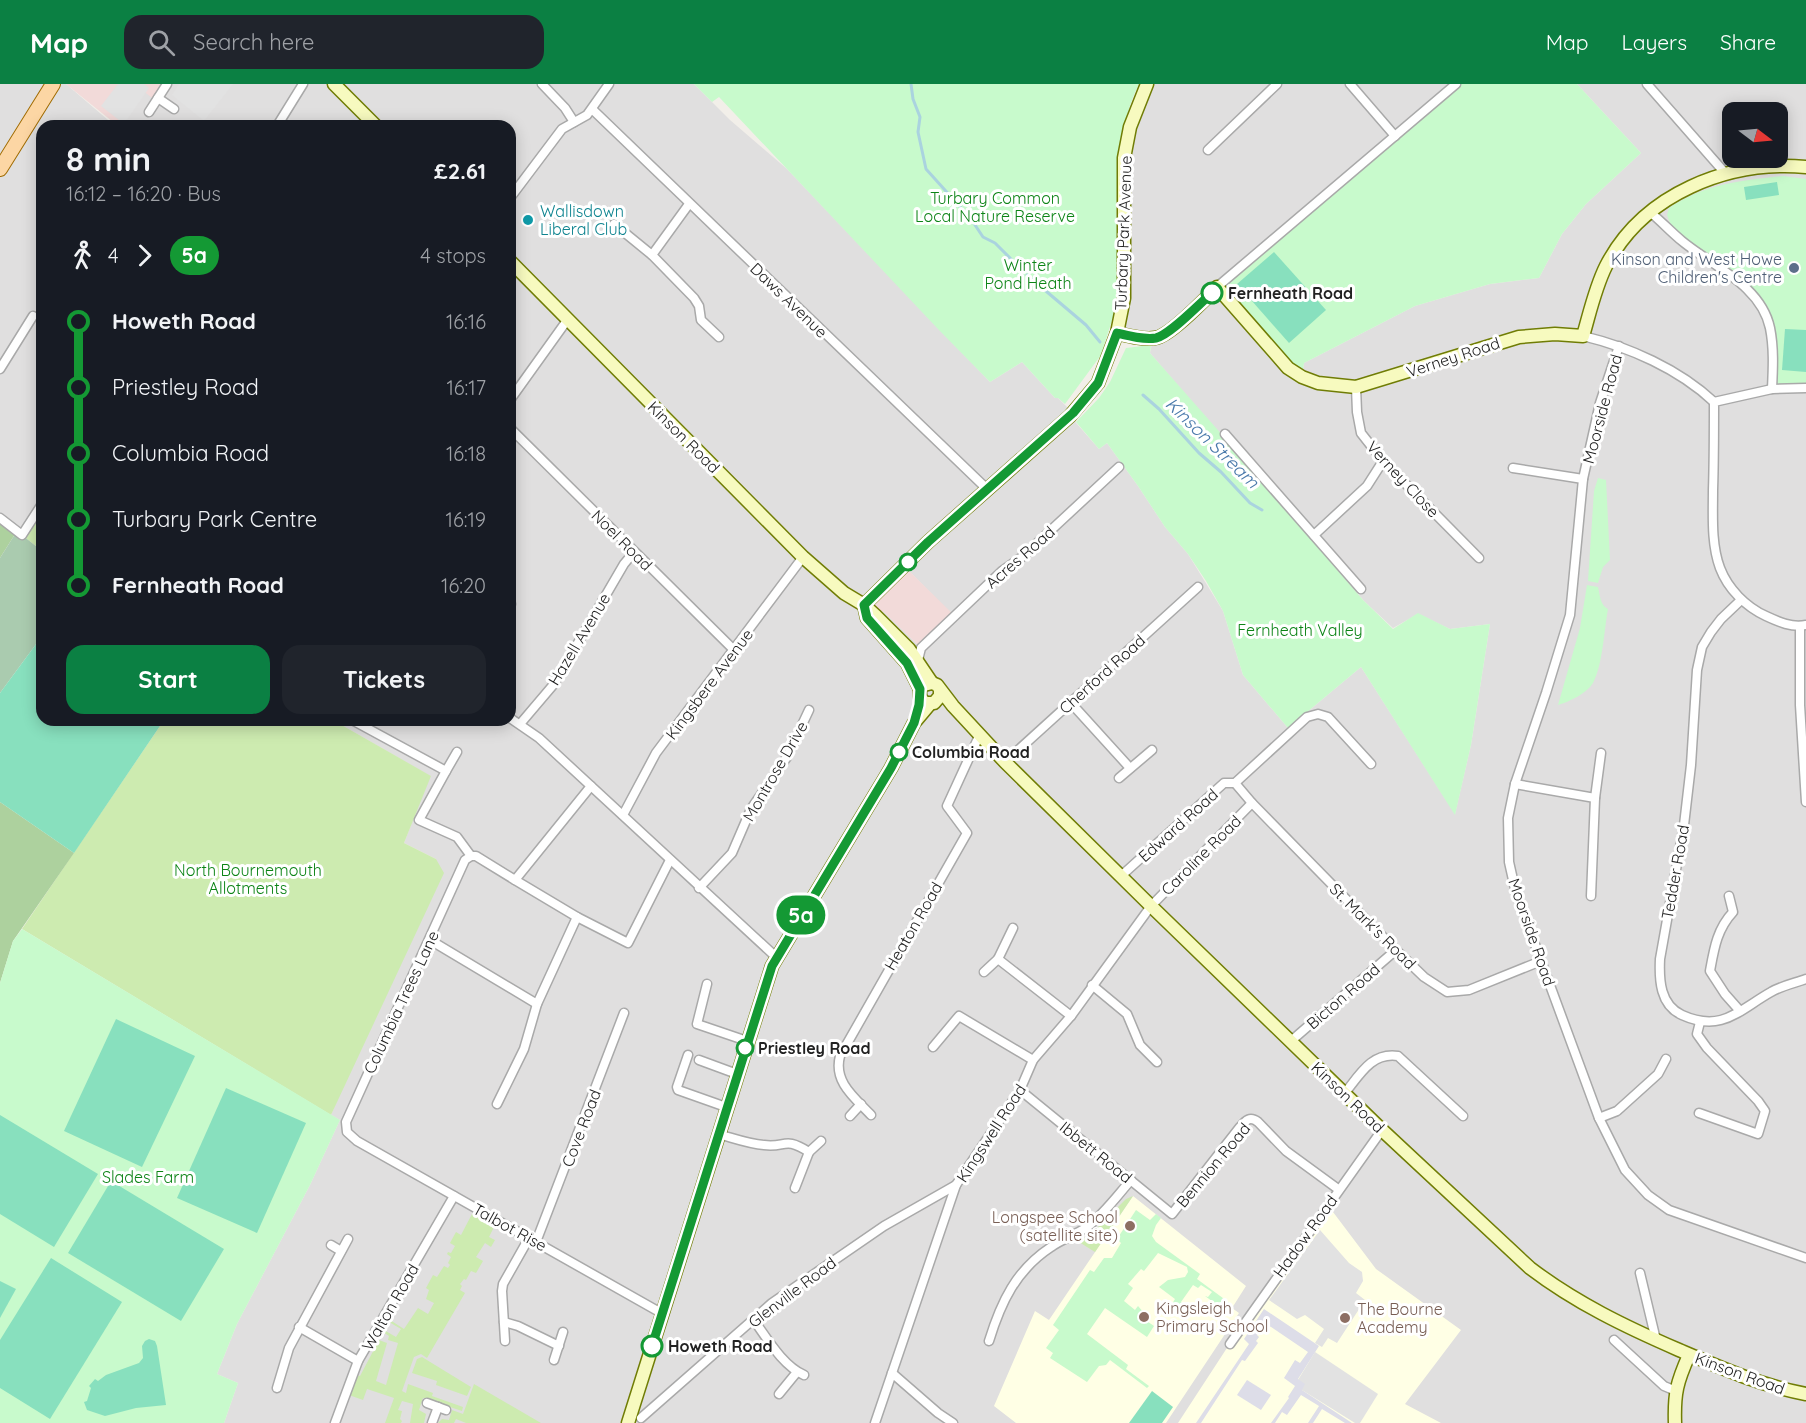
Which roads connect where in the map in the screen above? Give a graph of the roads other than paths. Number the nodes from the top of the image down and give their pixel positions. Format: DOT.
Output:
graph roads {
  1 [pos="54,84"];
  2 [pos="167,84"];
  3 [pos="303,84"];
  4 [pos="334,84"];
  5 [pos="542,84"];
  6 [pos="609,84"];
  7 [pos="1147,84"];
  8 [pos="1277,84"];
  9 [pos="1350,84"];
  10 [pos="1647,84"];
  11 [pos="1453,85"];
  12 [pos="158,98"];
  13 [pos="174,109"];
  14 [pos="593,110"];
  15 [pos="148,112"];
  16 [pos="281,120"];
  17 [pos="370,120"];
  18 [pos="574,122"];
  19 [pos="1395,135"];
  20 [pos="1208,150"];
  21 [pos="1,167"];
  22 [pos="1806,167"];
  23 [pos="1725,173"];
  24 [pos="516,190"];
  25 [pos="689,204"];
  26 [pos="1651,213"];
  27 [pos="614,224"];
  28 [pos="652,255"];
  29 [pos="516,267"];
  30 [pos="1217,288"];
  31 [pos="33,316"];
  32 [pos="568,319"];
  33 [pos="1117,333"];
  34 [pos="1583,336"];
  35 [pos="719,338"];
  36 [pos="1619,346"];
  37 [pos="0,369"];
  38 [pos="1356,387"];
  39 [pos="1772,388"];
  40 [pos="1806,388"];
  41 [pos="516,392"];
  42 [pos="1714,402"];
  43 [pos="516,434"];
  44 [pos="1225,434"];
  45 [pos="1383,461"];
  46 [pos="1119,467"];
  47 [pos="1513,468"];
  48 [pos="1583,479"];
  49 [pos="987,489"];
  50 [pos="36,513"];
  51 [pos="0,518"];
  52 [pos="1314,536"];
  53 [pos="634,552"];
  54 [pos="803,557"];
  55 [pos="1479,558"];
  56 [pos="1198,587"];
  57 [pos="1361,589"];
  58 [pos="1741,600"];
  59 [pos="864,605"];
  60 [pos="1803,626"];
  61 [pos="734,650"];
  62 [pos="916,652"];
  63 [pos="936,687"];
  64 [pos="926,698"];
  65 [pos="1071,703"];
  66 [pos="953,706"];
  67 [pos="809,710"];
  68 [pos="516,722"];
  69 [pos="520,724"];
  70 [pos="363,726"];
  71 [pos="980,734"];
  72 [pos="1152,750"];
  73 [pos="457,752"];
  74 [pos="1601,753"];
  75 [pos="1005,762"];
  76 [pos="1371,764"];
  77 [pos="1130,768"];
  78 [pos="446,771"];
  79 [pos="1119,778"];
  80 [pos="1235,783"];
  81 [pos="1515,784"];
  82 [pos="591,786"];
  83 [pos="1595,798"];
  84 [pos="1806,802"];
  85 [pos="1252,803"];
  86 [pos="623,815"];
  87 [pos="468,858"];
  88 [pos="670,860"];
  89 [pos="1121,876"];
  90 [pos="515,880"];
  91 [pos="699,888"];
  92 [pos="1591,896"];
  93 [pos="1730,896"];
  94 [pos="1151,906"];
  95 [pos="577,917"];
  96 [pos="1013,928"];
  97 [pos="430,940"];
  98 [pos="1396,950"];
  99 [pos="776,957"];
  100 [pos="998,959"];
  101 [pos="1541,961"];
  102 [pos="984,972"];
  103 [pos="1806,979"];
  104 [pos="707,984"];
  105 [pos="1092,985"];
  106 [pos="537,1004"];
  107 [pos="1740,1011"];
  108 [pos="624,1013"];
  109 [pos="1071,1016"];
  110 [pos="1700,1022"];
  111 [pos="747,1041"];
  112 [pos="1291,1041"];
  113 [pos="933,1047"];
  114 [pos="688,1055"];
  115 [pos="1666,1059"];
  116 [pos="699,1060"];
  117 [pos="1033,1060"];
  118 [pos="1157,1062"];
  119 [pos="737,1074"];
  120 [pos="1020,1090"];
  121 [pos="1344,1093"];
  122 [pos="497,1104"];
  123 [pos="861,1104"];
  124 [pos="726,1107"];
  125 [pos="1699,1113"];
  126 [pos="872,1115"];
  127 [pos="850,1116"];
  128 [pos="1463,1116"];
  129 [pos="1599,1118"];
  130 [pos="1382,1130"];
  131 [pos="718,1134"];
  132 [pos="357,1141"];
  133 [pos="821,1141"];
  134 [pos="808,1152"];
  135 [pos="1131,1180"];
  136 [pos="956,1185"];
  137 [pos="795,1188"];
  138 [pos="1338,1189"];
  139 [pos="454,1196"];
  140 [pos="1172,1214"];
  141 [pos="348,1239"];
  142 [pos="533,1240"];
  143 [pos="331,1245"];
  144 [pos="341,1251"];
  145 [pos="1806,1258"];
  146 [pos="1640,1273"];
  147 [pos="663,1314"];
  148 [pos="753,1319"];
  149 [pos="504,1322"];
  150 [pos="299,1327"];
  151 [pos="563,1332"];
  152 [pos="1614,1340"];
  153 [pos="1656,1340"];
  154 [pos="505,1341"];
  155 [pos="989,1341"];
  156 [pos="1230,1344"];
  157 [pos="559,1346"];
  158 [pos="1689,1355"];
  159 [pos="554,1360"];
  160 [pos="358,1361"];
  161 [pos="892,1373"];
  162 [pos="277,1388"];
  163 [pos="1676,1390"];
  164 [pos="779,1394"];
  165 [pos="1806,1394"];
  166 [pos="427,1404"];
  167 [pos="637,1419"];
  168 [pos="335,1423"];
  169 [pos="432,1423"];
  170 [pos="875,1423"];
  171 [pos="953,1423"];
  172 [pos="1676,1423"];
  1 -- 21 [label="main road"];
  2 -- 12 [label="street"];
  3 -- 16 [label="street"];
  4 -- 17 [label="street"];
  5 -- 18 [label="street"];
  6 -- 14 [label="street"];
  7 -- 33 [label="street, Turbary Park Avenue"];
  8 -- 20 [label="street"];
  9 -- 19 [label="street"];
  10 -- 23 [label="street"];
  11 -- 19 [label="street"];
  12 -- 13 [label="street"];
  12 -- 15 [label="street"];
  14 -- 18 [label="street"];
  14 -- 25 [label="street, Daws Avenue"];
  18 -- 24 [label="street"];
  19 -- 30 [label="street"];
  22 -- 23 [label="street"];
  23 -- 26 [label="street"];
  25 -- 28 [label="street"];
  25 -- 49 [label="street, Daws Avenue"];
  26 -- 34 [label="street"];
  26 -- 39 [label="street"];
  27 -- 28 [label="street"];
  28 -- 35 [label="street"];
  29 -- 32 [label="street, Kinson Road"];
  30 -- 33 [label="street"];
  30 -- 38 [label="street, Verney Road"];
  31 -- 37 [label="street"];
  32 -- 41 [label="street"];
  32 -- 54 [label="street, Kinson Road"];
  33 -- 49 [label="street, Turbary Park Avenue"];
  34 -- 36 [label="street, Verney Road"];
  34 -- 38 [label="street, Verney Road"];
  36 -- 42 [label="street, Verney Road"];
  36 -- 48 [label="street, Moorside Road"];
  38 -- 45 [label="street, Verney Close"];
  39 -- 40 [label="street"];
  39 -- 42 [label="street"];
  42 -- 58 [label="street"];
  43 -- 53 [label="street, Noel Road"];
  44 -- 52 [label="street"];
  45 -- 52 [label="street"];
  45 -- 55 [label="street, Verney Close"];
  46 -- 62 [label="street, Acres Road"];
  47 -- 48 [label="street"];
  48 -- 81 [label="street, Moorside Road"];
  49 -- 59 [label="street, Turbary Park Avenue"];
  50 -- 51 [label="street"];
  52 -- 57 [label="street"];
  53 -- 61 [label="street, Noel Road"];
  53 -- 69 [label="street, Hazell Avenue"];
  54 -- 59 [label="street, Kinson Road"];
  54 -- 61 [label="street, Kingsbere Avenue"];
  56 -- 65 [label="street, Cherford Road"];
  58 -- 60 [label="street"];
  58 -- 110 [label="street, Tedder Road"];
  59 -- 62 [label="street, Kinson Road"];
  59 -- 64 [label="street, Kinson Road"];
  60 -- 84 [label="street"];
  61 -- 86 [label="street, Kingsbere Avenue"];
  62 -- 63 [label="street, Kinson Road"];
  63 -- 64 [label="street"];
  63 -- 64 [label="street"];
  63 -- 66 [label="street, Kinson Road"];
  64 -- 66 [label="street"];
  64 -- 99 [label="street"];
  65 -- 75 [label="street, Cherford Road"];
  65 -- 77 [label="street"];
  66 -- 71 [label="street, Kinson Road"];
  67 -- 91 [label="street, Montrose Drive"];
  68 -- 69 [label="street"];
  69 -- 82 [label="street"];
  70 -- 78 [label="street"];
  71 -- 75 [label="street, Kinson Road"];
  71 -- 123 [label="street, Heaton Road"];
  72 -- 77 [label="street"];
  73 -- 78 [label="street"];
  74 -- 83 [label="street"];
  75 -- 89 [label="street, Kinson Road"];
  76 -- 80 [label="street, Edward Road"];
  77 -- 79 [label="street"];
  78 -- 87 [label="street"];
  80 -- 85 [label="street, St. Mark's Road"];
  80 -- 89 [label="street, Edward Road"];
  81 -- 83 [label="street"];
  81 -- 101 [label="street, Moorside Road"];
  82 -- 86 [label="street"];
  82 -- 90 [label="street"];
  83 -- 92 [label="street"];
  85 -- 94 [label="street, Caroline Road"];
  85 -- 98 [label="street, St. Mark's Road"];
  86 -- 88 [label="street"];
  87 -- 90 [label="street"];
  87 -- 97 [label="street, Columbia Trees Lane"];
  88 -- 91 [label="street"];
  88 -- 95 [label="street"];
  89 -- 94 [label="street, Kinson Road"];
  90 -- 95 [label="street"];
  91 -- 99 [label="street"];
  93 -- 107 [label="street"];
  94 -- 105 [label="street, Kingswell Road"];
  94 -- 112 [label="street, Kinson Road"];
  95 -- 106 [label="street"];
  96 -- 100 [label="street"];
  97 -- 106 [label="street"];
  97 -- 132 [label="street, Columbia Trees Lane"];
  98 -- 101 [label="street, St. Mark's Road"];
  98 -- 112 [label="street, Bicton Road"];
  99 -- 111 [label="street"];
  100 -- 102 [label="street"];
  100 -- 109 [label="street"];
  101 -- 129 [label="street, Moorside Road"];
  103 -- 107 [label="street"];
  104 -- 111 [label="street"];
  105 -- 109 [label="street, Kingswell Road"];
  105 -- 118 [label="street"];
  106 -- 122 [label="street"];
  107 -- 110 [label="street"];
  108 -- 142 [label="street, Cove Road"];
  109 -- 117 [label="street, Kingswell Road"];
  110 -- 125 [label="street"];
  111 -- 119 [label="street"];
  112 -- 121 [label="street, Kinson Road"];
  113 -- 117 [label="street"];
  114 -- 124 [label="street"];
  115 -- 129 [label="street"];
  116 -- 119 [label="street"];
  117 -- 120 [label="street, Kingswell Road"];
  119 -- 124 [label="street"];
  120 -- 135 [label="street, Ibbett Road"];
  120 -- 136 [label="street, Kingswell Road"];
  121 -- 128 [label="street"];
  121 -- 130 [label="street, Kinson Road"];
  123 -- 126 [label="street, Heaton Road"];
  123 -- 127 [label="street"];
  124 -- 131 [label="street"];
  129 -- 145 [label="street, Moorside Road"];
  130 -- 138 [label="street, Hadow Road"];
  130 -- 153 [label="street, Kinson Road"];
  131 -- 134 [label="street"];
  131 -- 147 [label="street"];
  132 -- 139 [label="street, Talbot Rise"];
  133 -- 134 [label="street"];
  134 -- 137 [label="street"];
  135 -- 140 [label="street, Ibbett Road"];
  135 -- 155 [label="street"];
  136 -- 148 [label="street, Glenville Road"];
  136 -- 161 [label="street, Kingswell Road"];
  138 -- 140 [label="street, Bennion Road"];
  138 -- 156 [label="street, Hadow Road"];
  139 -- 142 [label="street, Talbot Rise"];
  139 -- 160 [label="street, Walton Road"];
  141 -- 144 [label="street"];
  142 -- 147 [label="street, Talbot Rise"];
  142 -- 149 [label="street, Cove Road"];
  143 -- 144 [label="street"];
  144 -- 150 [label="street"];
  146 -- 153 [label="street"];
  147 -- 167 [label="street"];
  148 -- 164 [label="street"];
  148 -- 167 [label="street, Glenville Road"];
  149 -- 154 [label="street, Cove Road"];
  149 -- 157 [label="street"];
  150 -- 160 [label="street"];
  150 -- 162 [label="street"];
  151 -- 157 [label="street"];
  152 -- 163 [label="street"];
  153 -- 158 [label="street, Kinson Road"];
  157 -- 159 [label="street"];
  158 -- 163 [label="street"];
  158 -- 165 [label="street, Kinson Road"];
  160 -- 168 [label="street, Walton Road"];
  161 -- 170 [label="street, Kingswell Road"];
  161 -- 171 [label="street"];
  163 -- 172 [label="street"];
  166 -- 169 [label="street"];
}
